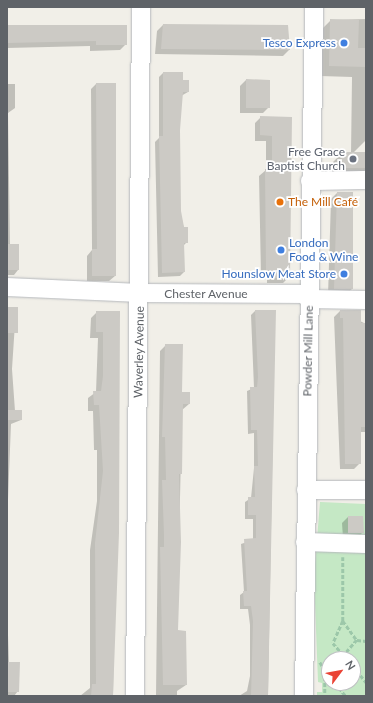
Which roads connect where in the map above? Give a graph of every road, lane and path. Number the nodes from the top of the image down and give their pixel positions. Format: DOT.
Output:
graph roads {
  1 [pos="141,7"];
  2 [pos="314,7"];
  3 [pos="366,180"];
  4 [pos="310,181"];
  5 [pos="7,287"];
  6 [pos="140,293"];
  7 [pos="308,296"];
  8 [pos="366,300"];
  9 [pos="306,490"];
  10 [pos="366,490"];
  11 [pos="305,542"];
  12 [pos="343,544"];
  13 [pos="366,544"];
  14 [pos="343,621"];
  15 [pos="357,640"];
  16 [pos="366,641"];
  17 [pos="340,651"];
  18 [pos="347,651"];
  19 [pos="311,695"];
  20 [pos="325,695"];
  21 [pos="135,696"];
  1 -- 6 [label="street, Waverley Avenue"];
  2 -- 4 [label="street, Powder Mill Lane"];
  3 -- 4 [label="street"];
  4 -- 7 [label="street, Powder Mill Lane"];
  5 -- 6 [label="street, Chester Avenue"];
  6 -- 7 [label="street, Chester Avenue"];
  6 -- 21 [label="street, Waverley Avenue"];
  7 -- 8 [label="street, Chester Avenue"];
  7 -- 9 [label="street, Powder Mill Lane"];
  9 -- 10 [label="street"];
  9 -- 11 [label="street, Powder Mill Lane"];
  11 -- 12 [label="street"];
  11 -- 19 [label="street, Powder Mill Lane"];
  12 -- 13 [label="street"];
  12 -- 14 [label="path"];
  14 -- 15 [label="path"];
  14 -- 17 [label="path"];
  15 -- 16 [label="path"];
  15 -- 18 [label="path"];
  19 -- 20 [label="path"];
}
